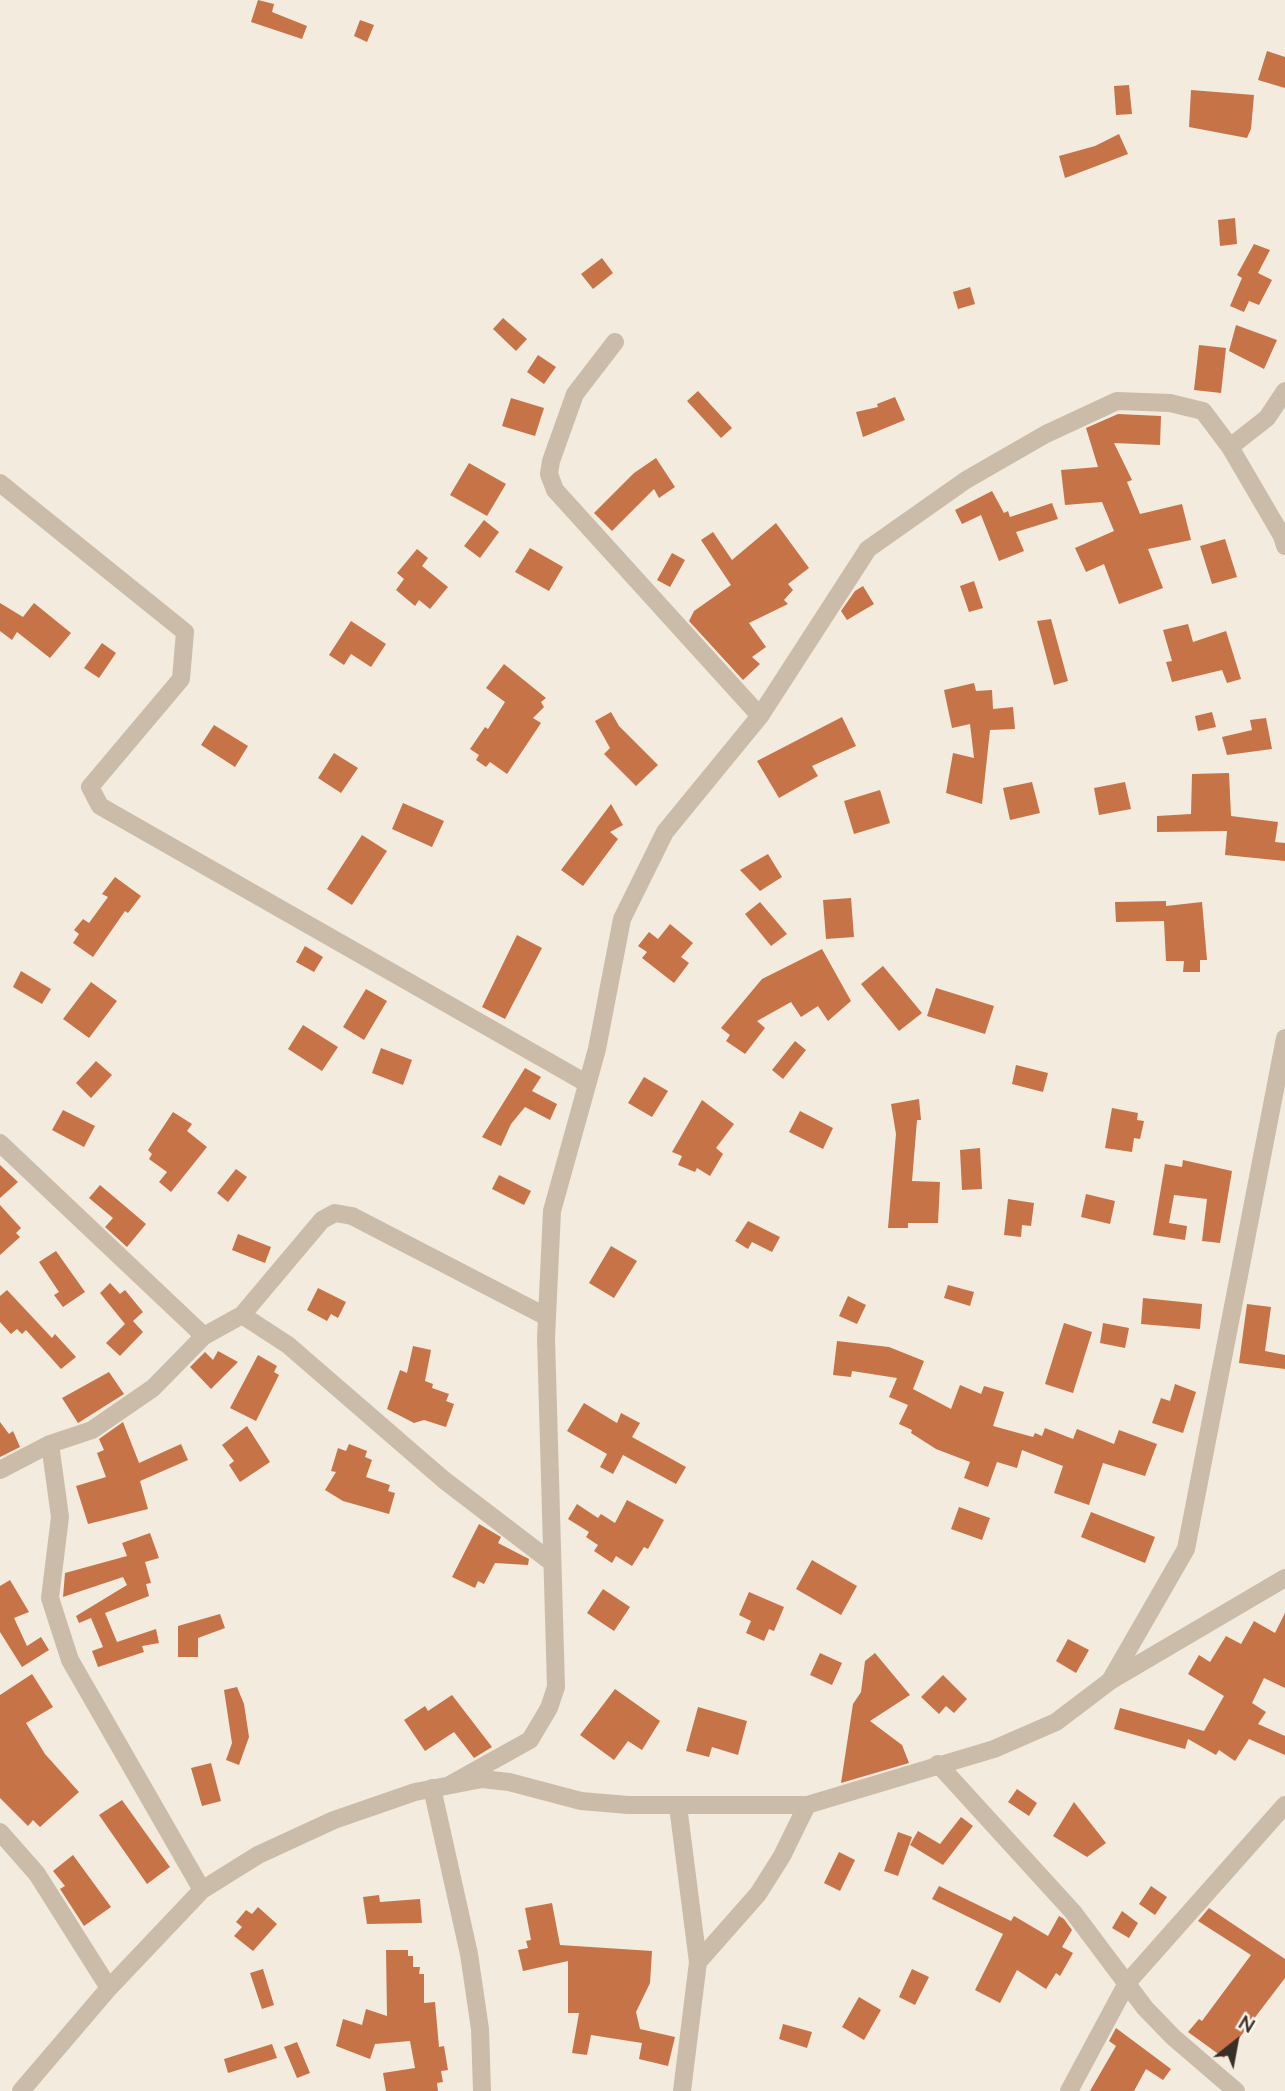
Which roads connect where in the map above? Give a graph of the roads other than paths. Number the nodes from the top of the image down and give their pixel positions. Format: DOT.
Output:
graph roads {
  1 [pos="615,342"];
  2 [pos="1285,391"];
  3 [pos="1230,447"];
  4 [pos="0,483"];
  5 [pos="1285,546"];
  6 [pos="760,716"];
  7 [pos="1285,1038"];
  8 [pos="586,1083"];
  9 [pos="0,1143"];
  10 [pos="242,1315"];
  11 [pos="547,1317"];
  12 [pos="204,1336"];
  13 [pos="50,1444"];
  14 [pos="0,1470"];
  15 [pos="550,1562"];
  16 [pos="1285,1578"];
  17 [pos="1110,1681"];
  18 [pos="939,1765"];
  19 [pos="440,1787"];
  20 [pos="807,1805"];
  21 [pos="1285,1805"];
  22 [pos="678,1806"];
  23 [pos="0,1832"];
  24 [pos="202,1889"];
  25 [pos="698,1962"];
  26 [pos="1127,1983"];
  27 [pos="109,1988"];
  28 [pos="21,2091"];
  29 [pos="482,2091"];
  30 [pos="682,2091"];
  31 [pos="1069,2091"];
  32 [pos="1236,2091"];
  1 -- 6 [label="street"];
  2 -- 3 [label="street"];
  3 -- 5 [label="street"];
  3 -- 6 [label="street"];
  4 -- 8 [label="street"];
  6 -- 8 [label="street"];
  7 -- 17 [label="street"];
  8 -- 11 [label="street"];
  9 -- 12 [label="street"];
  10 -- 11 [label="street"];
  10 -- 12 [label="street"];
  10 -- 15 [label="street"];
  11 -- 15 [label="street"];
  12 -- 13 [label="street"];
  13 -- 14 [label="street"];
  13 -- 24 [label="street"];
  15 -- 19 [label="street"];
  16 -- 17 [label="street"];
  17 -- 18 [label="street"];
  18 -- 20 [label="street"];
  18 -- 26 [label="street"];
  19 -- 22 [label="street"];
  19 -- 24 [label="street"];
  19 -- 29 [label="street"];
  20 -- 22 [label="street"];
  20 -- 25 [label="street"];
  21 -- 26 [label="street"];
  22 -- 25 [label="street"];
  23 -- 27 [label="street"];
  24 -- 27 [label="street"];
  25 -- 30 [label="street"];
  26 -- 31 [label="street"];
  26 -- 32 [label="street"];
  27 -- 28 [label="street"];
}
